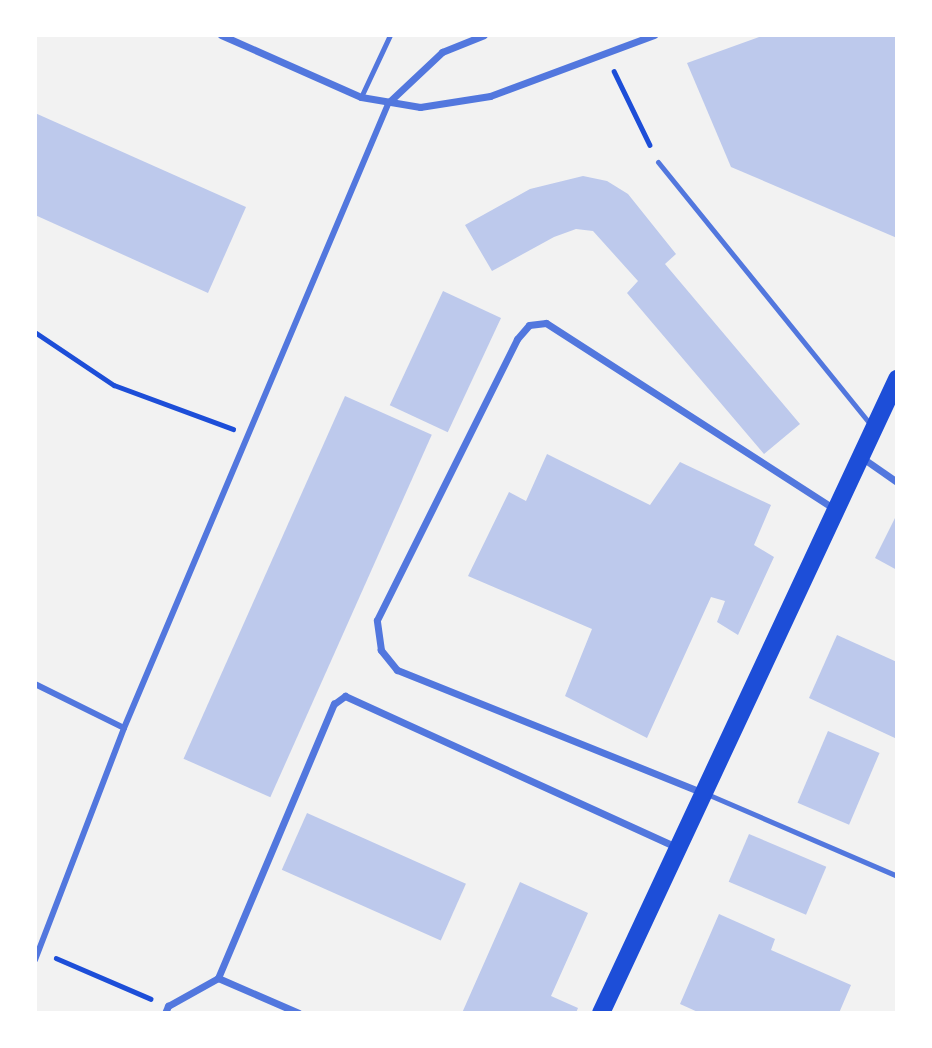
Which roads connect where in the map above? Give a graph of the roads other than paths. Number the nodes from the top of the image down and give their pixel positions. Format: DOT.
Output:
graph roads {
  1 [pos="221,35"];
  2 [pos="390,35"];
  3 [pos="484,35"];
  4 [pos="654,35"];
  5 [pos="361,97"];
  6 [pos="389,102"];
  7 [pos="658,162"];
  8 [pos="897,379"];
  9 [pos="874,428"];
  10 [pos="861,457"];
  11 [pos="897,482"];
  12 [pos="836,510"];
  13 [pos="35,684"];
  14 [pos="124,728"];
  15 [pos="701,792"];
  16 [pos="676,846"];
  17 [pos="897,876"];
  18 [pos="35,960"];
  19 [pos="218,978"];
  20 [pos="166,1010"];
  21 [pos="299,1013"];
  22 [pos="601,1013"];
  1 -- 5 [label="street"];
  2 -- 5 [label="lane"];
  3 -- 6 [label="street"];
  4 -- 6 [label="street"];
  5 -- 6 [label="street"];
  6 -- 14 [label="street"];
  7 -- 9 [label="lane"];
  8 -- 9 [label="main road"];
  9 -- 10 [label="main road"];
  10 -- 11 [label="street"];
  10 -- 12 [label="main road"];
  12 -- 15 [label="main road"];
  12 -- 15 [label="street"];
  13 -- 14 [label="street"];
  14 -- 18 [label="street"];
  15 -- 16 [label="main road"];
  15 -- 17 [label="lane"];
  16 -- 19 [label="street"];
  16 -- 22 [label="main road"];
  19 -- 20 [label="street"];
  19 -- 21 [label="street"];
}
